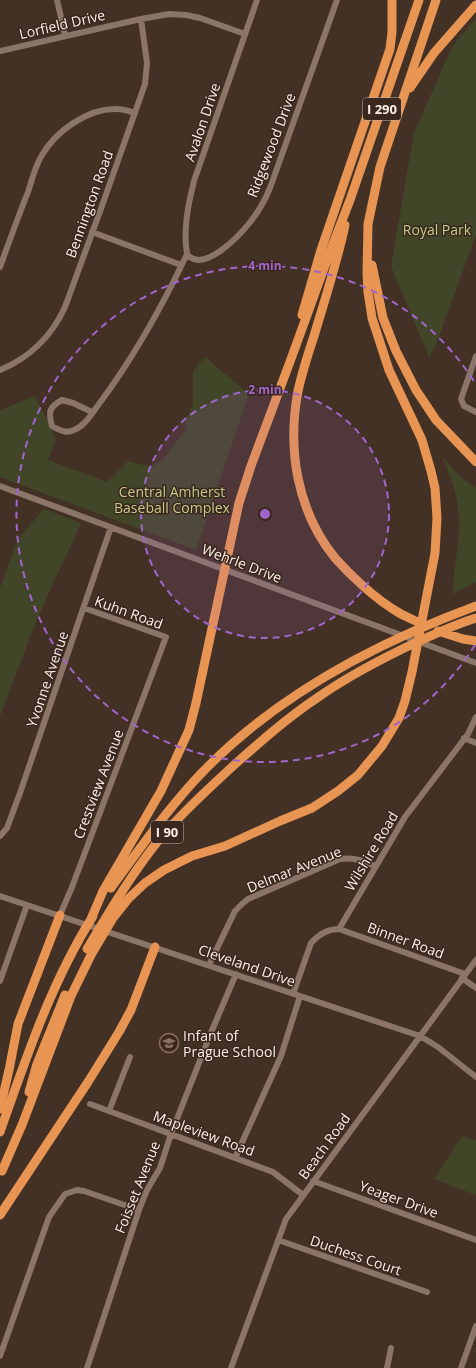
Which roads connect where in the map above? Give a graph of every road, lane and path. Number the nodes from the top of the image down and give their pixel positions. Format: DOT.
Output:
graph roads {
  1 [pos="58,0"];
  2 [pos="257,0"];
  3 [pos="337,0"];
  4 [pos="392,0"];
  5 [pos="420,0"];
  6 [pos="436,0"];
  7 [pos="476,5"];
  8 [pos="141,19"];
  9 [pos="245,34"];
  10 [pos="66,36"];
  11 [pos="0,51"];
  12 [pos="401,103"];
  13 [pos="135,113"];
  14 [pos="350,200"];
  15 [pos="92,232"];
  16 [pos="368,242"];
  17 [pos="187,254"];
  18 [pos="181,266"];
  19 [pos="0,267"];
  20 [pos="476,356"];
  21 [pos="291,359"];
  22 [pos="0,370"];
  23 [pos="92,412"];
  24 [pos="476,412"];
  25 [pos="476,462"];
  26 [pos="0,486"];
  27 [pos="111,527"];
  28 [pos="476,606"];
  29 [pos="84,608"];
  30 [pos="476,618"];
  31 [pos="476,641"];
  32 [pos="157,660"];
  33 [pos="476,663"];
  34 [pos="476,717"];
  35 [pos="464,738"];
  36 [pos="476,743"];
  37 [pos="0,836"];
  38 [pos="375,866"];
  39 [pos="0,896"];
  40 [pos="27,905"];
  41 [pos="60,915"];
  42 [pos="91,919"];
  43 [pos="339,929"];
  44 [pos="155,947"];
  45 [pos="476,960"];
  46 [pos="209,965"];
  47 [pos="236,974"];
  48 [pos="464,976"];
  49 [pos="0,981"];
  50 [pos="476,988"];
  51 [pos="293,994"];
  52 [pos="300,996"];
  53 [pos="420,1036"];
  54 [pos="130,1057"];
  55 [pos="476,1077"];
  56 [pos="90,1104"];
  57 [pos="0,1109"];
  58 [pos="109,1111"];
  59 [pos="0,1132"];
  60 [pos="171,1134"];
  61 [pos="235,1158"];
  62 [pos="1,1175"];
  63 [pos="313,1181"];
  64 [pos="303,1195"];
  65 [pos="139,1210"];
  66 [pos="0,1214"];
  67 [pos="278,1240"];
  68 [pos="476,1240"];
  69 [pos="426,1292"];
  70 [pos="476,1326"];
  71 [pos="391,1348"];
  72 [pos="0,1356"];
  73 [pos="87,1368"];
  74 [pos="231,1368"];
  75 [pos="387,1368"];
  76 [pos="460,1368"];
  1 -- 10 [label="street"];
  2 -- 9 [label="street, Avalon Drive"];
  3 -- 17 [label="street, Ridgewood Drive"];
  4 -- 21 [label="highway"];
  5 -- 14 [label="highway, I 290"];
  6 -- 12 [label="highway, I 290"];
  7 -- 12 [label="highway"];
  8 -- 9 [label="street, Lorfield Drive"];
  8 -- 10 [label="street, Lorfield Drive"];
  8 -- 13 [label="street, Bennington Road"];
  9 -- 17 [label="street, Avalon Drive"];
  10 -- 11 [label="street, Lorfield Drive"];
  12 -- 16 [label="highway, I 290"];
  13 -- 15 [label="street, Bennington Road"];
  13 -- 19 [label="street"];
  14 -- 21 [label="highway"];
  14 -- 31 [label="highway"];
  15 -- 18 [label="street"];
  15 -- 22 [label="street, Bennington Road"];
  16 -- 25 [label="highway"];
  16 -- 62 [label="highway"];
  17 -- 18 [label="street"];
  18 -- 23 [label="street"];
  20 -- 24 [label="street"];
  21 -- 42 [label="highway"];
  23 -- 23 [label="street"];
  26 -- 27 [label="street, Wehrle Drive"];
  27 -- 29 [label="street, Yvonne Avenue"];
  27 -- 33 [label="street, Wehrle Drive"];
  28 -- 42 [label="highway, I 90"];
  29 -- 32 [label="street, Kuhn Road"];
  29 -- 37 [label="street, Yvonne Avenue"];
  30 -- 62 [label="highway, I 90"];
  32 -- 41 [label="street, Crestview Avenue"];
  34 -- 35 [label="street, Wilshire Road"];
  35 -- 36 [label="street"];
  35 -- 38 [label="street, Wilshire Road"];
  38 -- 43 [label="street, Wilshire Road"];
  38 -- 46 [label="street, Delmar Avenue"];
  39 -- 40 [label="street, Cleveland Drive"];
  40 -- 41 [label="street, Cleveland Drive"];
  40 -- 49 [label="street"];
  41 -- 44 [label="street, Cleveland Drive"];
  41 -- 57 [label="highway"];
  42 -- 59 [label="highway, I 90"];
  43 -- 48 [label="street, Binner Road"];
  43 -- 51 [label="street"];
  44 -- 46 [label="street, Cleveland Drive"];
  44 -- 66 [label="highway"];
  45 -- 48 [label="street, Beach Road"];
  46 -- 47 [label="street, Cleveland Drive"];
  47 -- 51 [label="street, Cleveland Drive"];
  47 -- 60 [label="street, Foisset Avenue"];
  48 -- 50 [label="street, Binner Road"];
  48 -- 53 [label="street, Beach Road"];
  51 -- 52 [label="street, Cleveland Drive"];
  52 -- 53 [label="street, Cleveland Drive"];
  52 -- 61 [label="street"];
  53 -- 55 [label="street, Cleveland Drive"];
  53 -- 63 [label="street, Beach Road"];
  54 -- 58 [label="street"];
  56 -- 58 [label="street, Mapleview Road"];
  58 -- 60 [label="street, Mapleview Road"];
  60 -- 61 [label="street, Mapleview Road"];
  60 -- 65 [label="street, Foisset Avenue"];
  61 -- 64 [label="street, Mapleview Road"];
  63 -- 64 [label="street, Beach Road"];
  63 -- 68 [label="street, Yeager Drive"];
  64 -- 67 [label="street, Beach Road"];
  65 -- 72 [label="street"];
  65 -- 73 [label="street, Foisset Avenue"];
  67 -- 69 [label="street, Duchess Court"];
  67 -- 74 [label="street, Beach Road"];
  70 -- 76 [label="street"];
  71 -- 75 [label="street"];
}
